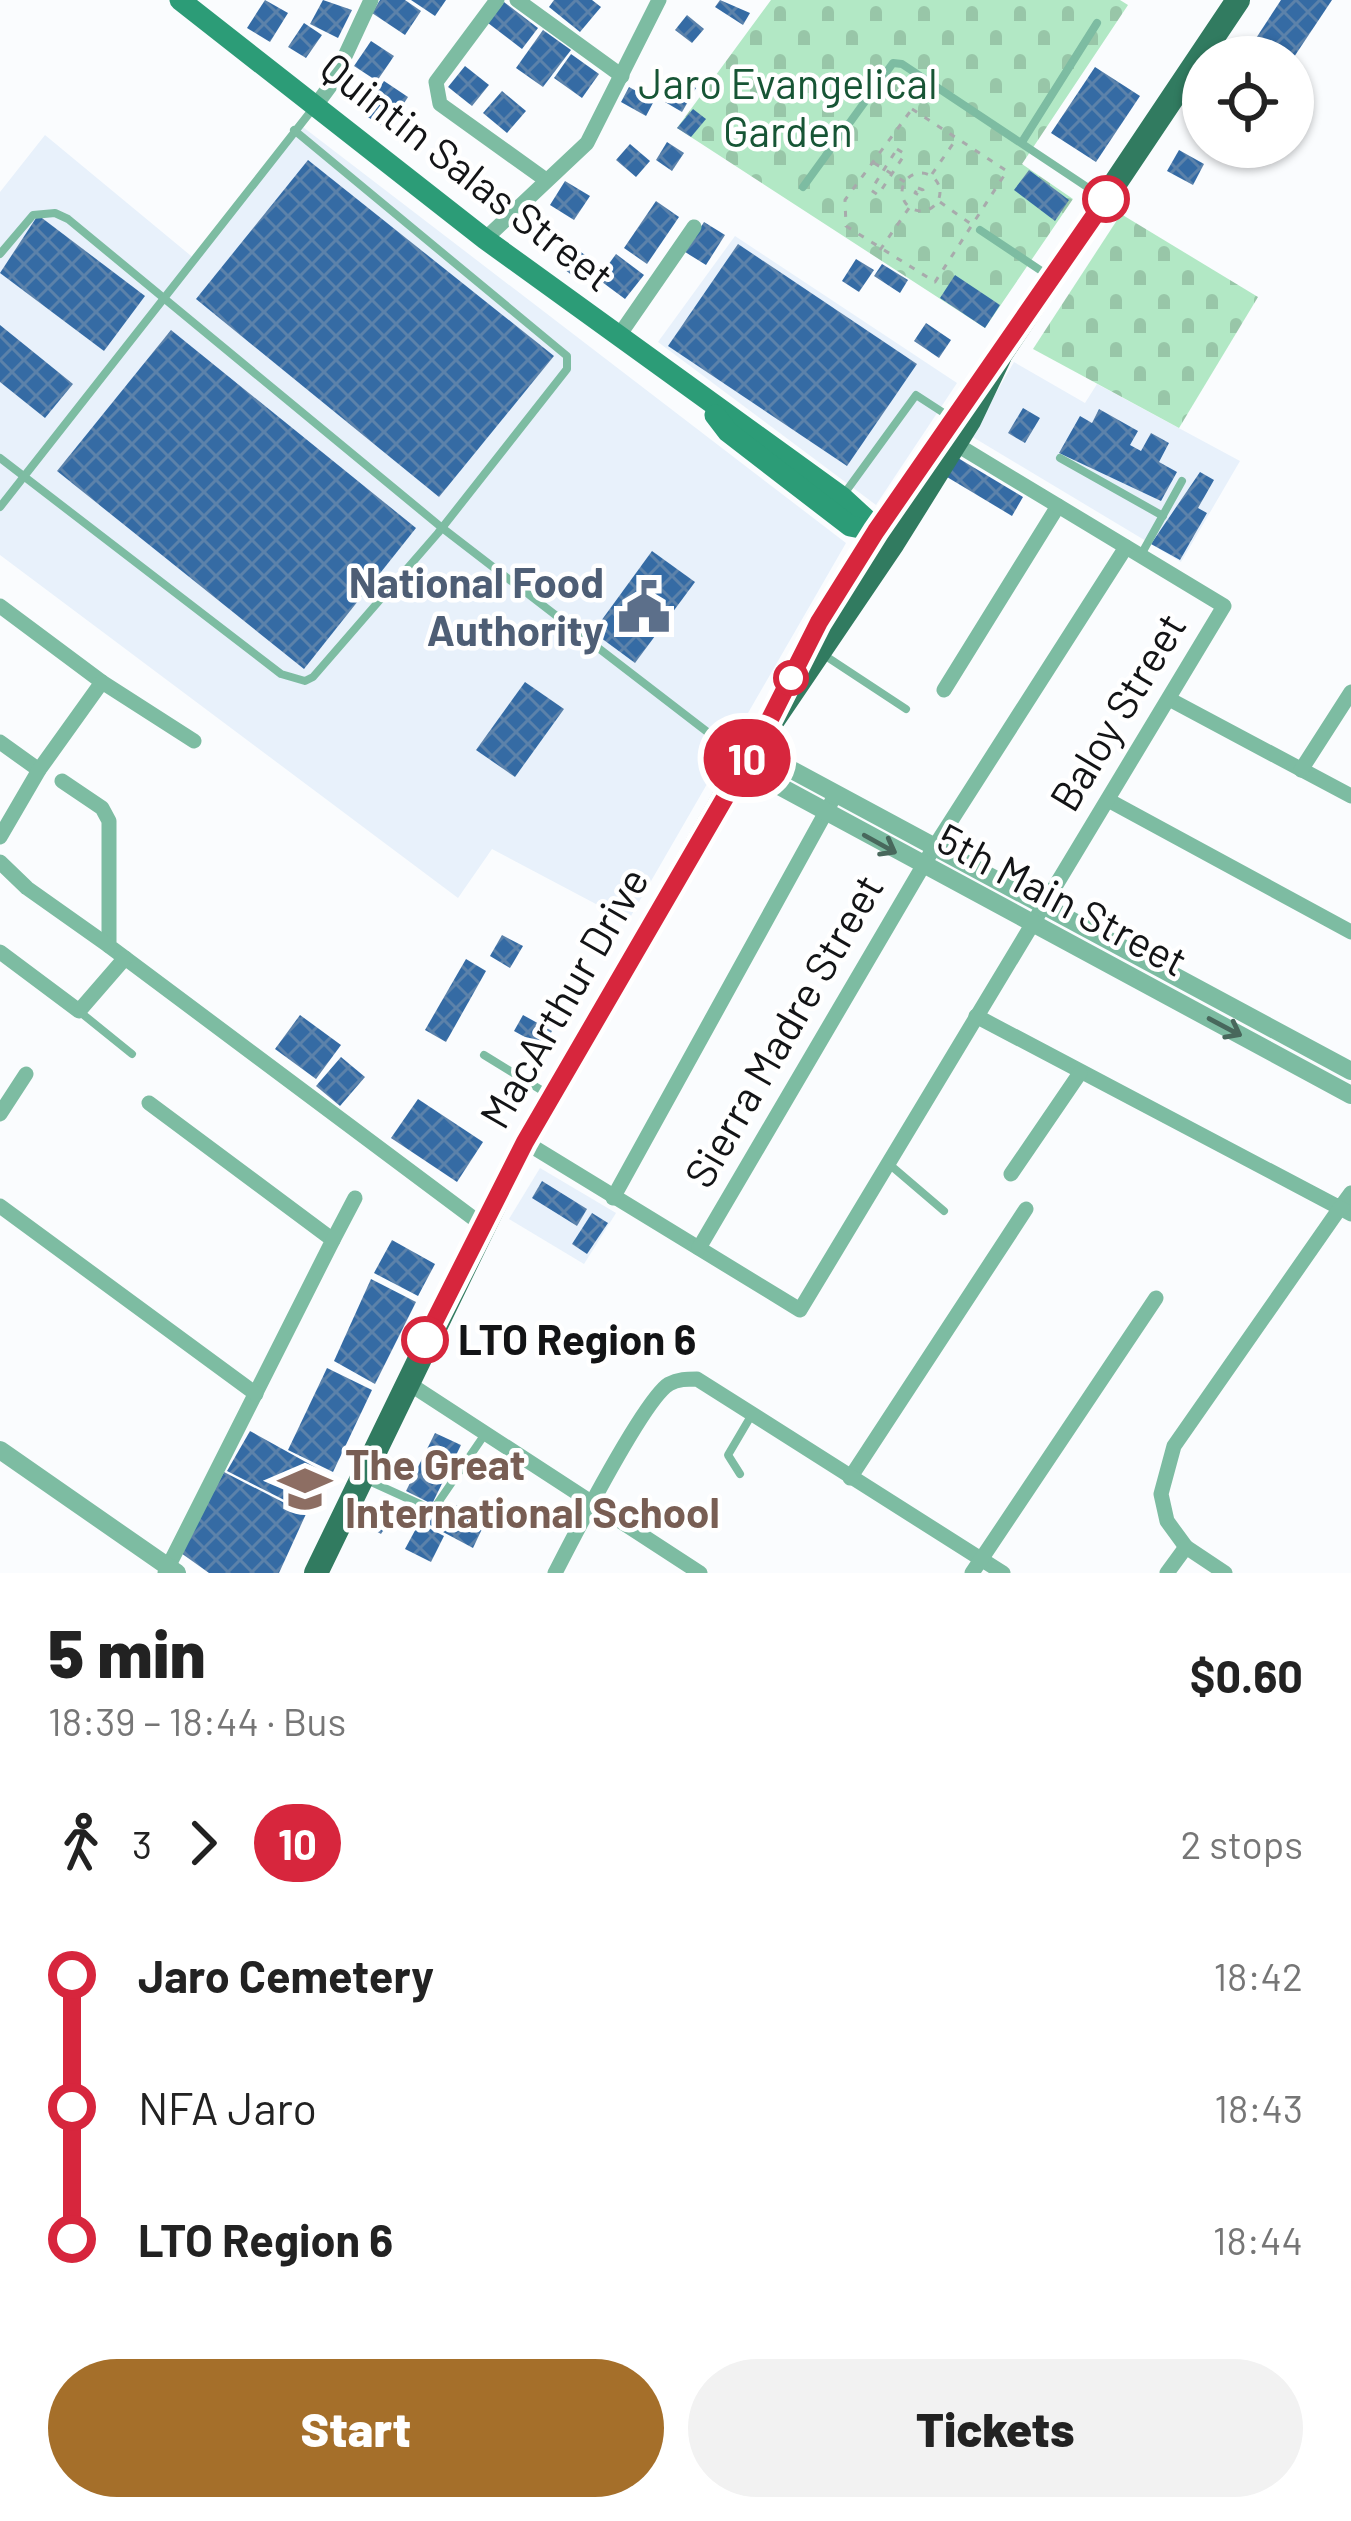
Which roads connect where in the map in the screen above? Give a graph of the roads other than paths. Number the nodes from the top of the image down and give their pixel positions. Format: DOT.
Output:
graph roads {
  1 [pos="180,0"];
  2 [pos="371,0"];
  3 [pos="497,0"];
  4 [pos="517,0"];
  5 [pos="659,0"];
  6 [pos="1238,0"];
  7 [pos="1097,23"];
  8 [pos="622,76"];
  9 [pos="316,105"];
  10 [pos="294,130"];
  11 [pos="1022,142"];
  12 [pos="546,180"];
  13 [pos="802,187"];
  14 [pos="1106,199"];
  15 [pos="694,227"];
  16 [pos="976,227"];
  17 [pos="485,239"];
  18 [pos="0,254"];
  19 [pos="1052,279"];
  20 [pos="167,300"];
  21 [pos="618,337"];
  22 [pos="707,405"];
  23 [pos="954,431"];
  24 [pos="0,458"];
  25 [pos="1060,458"];
  26 [pos="25,479"];
  27 [pos="1182,481"];
  28 [pos="842,497"];
  29 [pos="1058,506"];
  30 [pos="0,507"];
  31 [pos="1163,516"];
  32 [pos="441,526"];
  33 [pos="885,537"];
  34 [pos="1133,551"];
  35 [pos="0,607"];
  36 [pos="818,651"];
  37 [pos="102,682"];
  38 [pos="944,690"];
  39 [pos="1351,692"];
  40 [pos="1168,699"];
  41 [pos="906,709"];
  42 [pos="194,741"];
  43 [pos="0,742"];
  44 [pos="723,744"];
  45 [pos="754,747"];
  46 [pos="39,770"];
  47 [pos="1301,770"];
  48 [pos="62,781"];
  49 [pos="1351,796"];
  50 [pos="1108,800"];
  51 [pos="830,804"];
  52 [pos="0,837"];
  53 [pos="933,849"];
  54 [pos="0,862"];
  55 [pos="922,867"];
  56 [pos="1042,905"];
  57 [pos="1031,923"];
  58 [pos="1351,932"];
  59 [pos="109,946"];
  60 [pos="0,952"];
  61 [pos="124,958"];
  62 [pos="79,1011"];
  63 [pos="976,1016"];
  64 [pos="132,1054"];
  65 [pos="484,1055"];
  66 [pos="1351,1071"];
  67 [pos="1080,1073"];
  68 [pos="26,1074"];
  69 [pos="1351,1095"];
  70 [pos="553,1096"];
  71 [pos="149,1103"];
  72 [pos="0,1114"];
  73 [pos="525,1142"];
  74 [pos="888,1163"];
  75 [pos="1011,1174"];
  76 [pos="1351,1193"];
  77 [pos="355,1198"];
  78 [pos="613,1198"];
  79 [pos="0,1206"];
  80 [pos="1027,1209"];
  81 [pos="944,1211"];
  82 [pos="1346,1211"];
  83 [pos="481,1224"];
  84 [pos="333,1240"];
  85 [pos="699,1248"];
  86 [pos="1156,1298"];
  87 [pos="406,1381"];
  88 [pos="256,1394"];
  89 [pos="751,1415"];
  90 [pos="485,1433"];
  91 [pos="0,1450"];
  92 [pos="740,1474"];
  93 [pos="360,1477"];
  94 [pos="850,1478"];
  95 [pos="592,1501"];
  96 [pos="1186,1547"];
  97 [pos="977,1566"];
  98 [pos="169,1571"];
  99 [pos="316,1573"];
  100 [pos="555,1573"];
  101 [pos="700,1573"];
  102 [pos="1003,1573"];
  103 [pos="1167,1573"];
  104 [pos="1225,1573"];
  1 -- 9 [label="main road, Quintin Salas Street"];
  2 -- 9 [label="street"];
  3 -- 12 [label="street"];
  4 -- 8 [label="street"];
  5 -- 8 [label="street"];
  6 -- 14 [label="main road, MacArthur Drive"];
  7 -- 11 [label="lane"];
  8 -- 12 [label="street"];
  9 -- 10 [label="lane"];
  9 -- 17 [label="main road, Quintin Salas Street"];
  10 -- 20 [label="lane"];
  10 -- 32 [label="lane"];
  11 -- 13 [label="lane"];
  11 -- 14 [label="lane"];
  12 -- 17 [label="street"];
  14 -- 19 [label="main road, MacArthur Drive"];
  15 -- 21 [label="street"];
  16 -- 19 [label="lane"];
  17 -- 21 [label="main road, Quintin Salas Street"];
  18 -- 20 [label="lane"];
  19 -- 23 [label="main road, MacArthur Drive"];
  20 -- 26 [label="lane"];
  20 -- 32 [label="lane"];
  21 -- 22 [label="main road, Quintin Salas Street"];
  22 -- 28 [label="main road, Quintin Salas Street"];
  22 -- 33 [label="main road, Quintin Salas Street"];
  23 -- 28 [label="lane"];
  23 -- 29 [label="street, Baloy Street"];
  23 -- 33 [label="main road, MacArthur Drive"];
  24 -- 26 [label="lane"];
  25 -- 31 [label="lane"];
  26 -- 30 [label="lane"];
  26 -- 32 [label="lane"];
  27 -- 31 [label="lane"];
  28 -- 33 [label="main road, Quintin Salas Street"];
  29 -- 34 [label="street, Baloy Street"];
  29 -- 38 [label="street"];
  31 -- 34 [label="lane"];
  32 -- 44 [label="lane"];
  33 -- 36 [label="main road, MacArthur Drive"];
  33 -- 45 [label="main road, MacArthur Drive"];
  34 -- 40 [label="street, Baloy Street"];
  34 -- 53 [label="street, Sierra Madre Street"];
  35 -- 37 [label="street"];
  36 -- 41 [label="lane"];
  36 -- 45 [label="main road, MacArthur Drive"];
  37 -- 42 [label="street"];
  37 -- 46 [label="street"];
  39 -- 47 [label="street"];
  40 -- 47 [label="street"];
  40 -- 50 [label="street, Baloy Street"];
  43 -- 46 [label="street"];
  44 -- 45 [label="lane"];
  44 -- 45 [label="lane"];
  45 -- 51 [label="street, 5th Main Street"];
  45 -- 70 [label="main road, MacArthur Drive"];
  46 -- 52 [label="street"];
  47 -- 49 [label="street"];
  48 -- 59 [label="street"];
  50 -- 56 [label="street, Baloy Street"];
  50 -- 58 [label="street"];
  51 -- 53 [label="street, 5th Main Street"];
  51 -- 55 [label="street, 5th Main Street, one-way"];
  51 -- 78 [label="street"];
  53 -- 55 [label="street, Sierra Madre Street"];
  53 -- 56 [label="street, 5th Main Street"];
  54 -- 59 [label="street"];
  55 -- 57 [label="street, 5th Main Street"];
  55 -- 85 [label="street, Sierra Madre Street"];
  56 -- 57 [label="street, Baloy Street"];
  56 -- 66 [label="street, 5th Main Street"];
  57 -- 63 [label="street, Baloy Street"];
  57 -- 69 [label="street, 5th Main Street, one-way"];
  59 -- 61 [label="street"];
  60 -- 62 [label="street"];
  61 -- 62 [label="street"];
  61 -- 83 [label="street"];
  62 -- 64 [label="lane"];
  63 -- 67 [label="street"];
  63 -- 74 [label="street, Baloy Street"];
  65 -- 70 [label="lane"];
  67 -- 75 [label="street"];
  67 -- 82 [label="street"];
  68 -- 72 [label="street"];
  70 -- 73 [label="main road, MacArthur Drive"];
  71 -- 84 [label="street"];
  73 -- 78 [label="street"];
  73 -- 83 [label="main road, MacArthur Drive"];
  74 -- 81 [label="lane"];
  74 -- 85 [label="street, Baloy Street"];
  76 -- 82 [label="street"];
  77 -- 84 [label="street"];
  78 -- 85 [label="street"];
  79 -- 88 [label="street"];
  80 -- 94 [label="street"];
  82 -- 96 [label="street"];
  83 -- 87 [label="main road, MacArthur Drive"];
  84 -- 88 [label="street"];
  86 -- 97 [label="street"];
  87 -- 90 [label="street"];
  87 -- 93 [label="main road, MacArthur Drive"];
  88 -- 98 [label="street"];
  89 -- 92 [label="lane"];
  89 -- 94 [label="street"];
  89 -- 95 [label="street"];
  90 -- 93 [label="lane"];
  90 -- 95 [label="street"];
  91 -- 98 [label="street"];
  93 -- 99 [label="main road, MacArthur Drive"];
  94 -- 97 [label="street"];
  95 -- 100 [label="street"];
  95 -- 101 [label="street"];
  96 -- 103 [label="street"];
  96 -- 104 [label="street"];
  97 -- 102 [label="street"];
}
